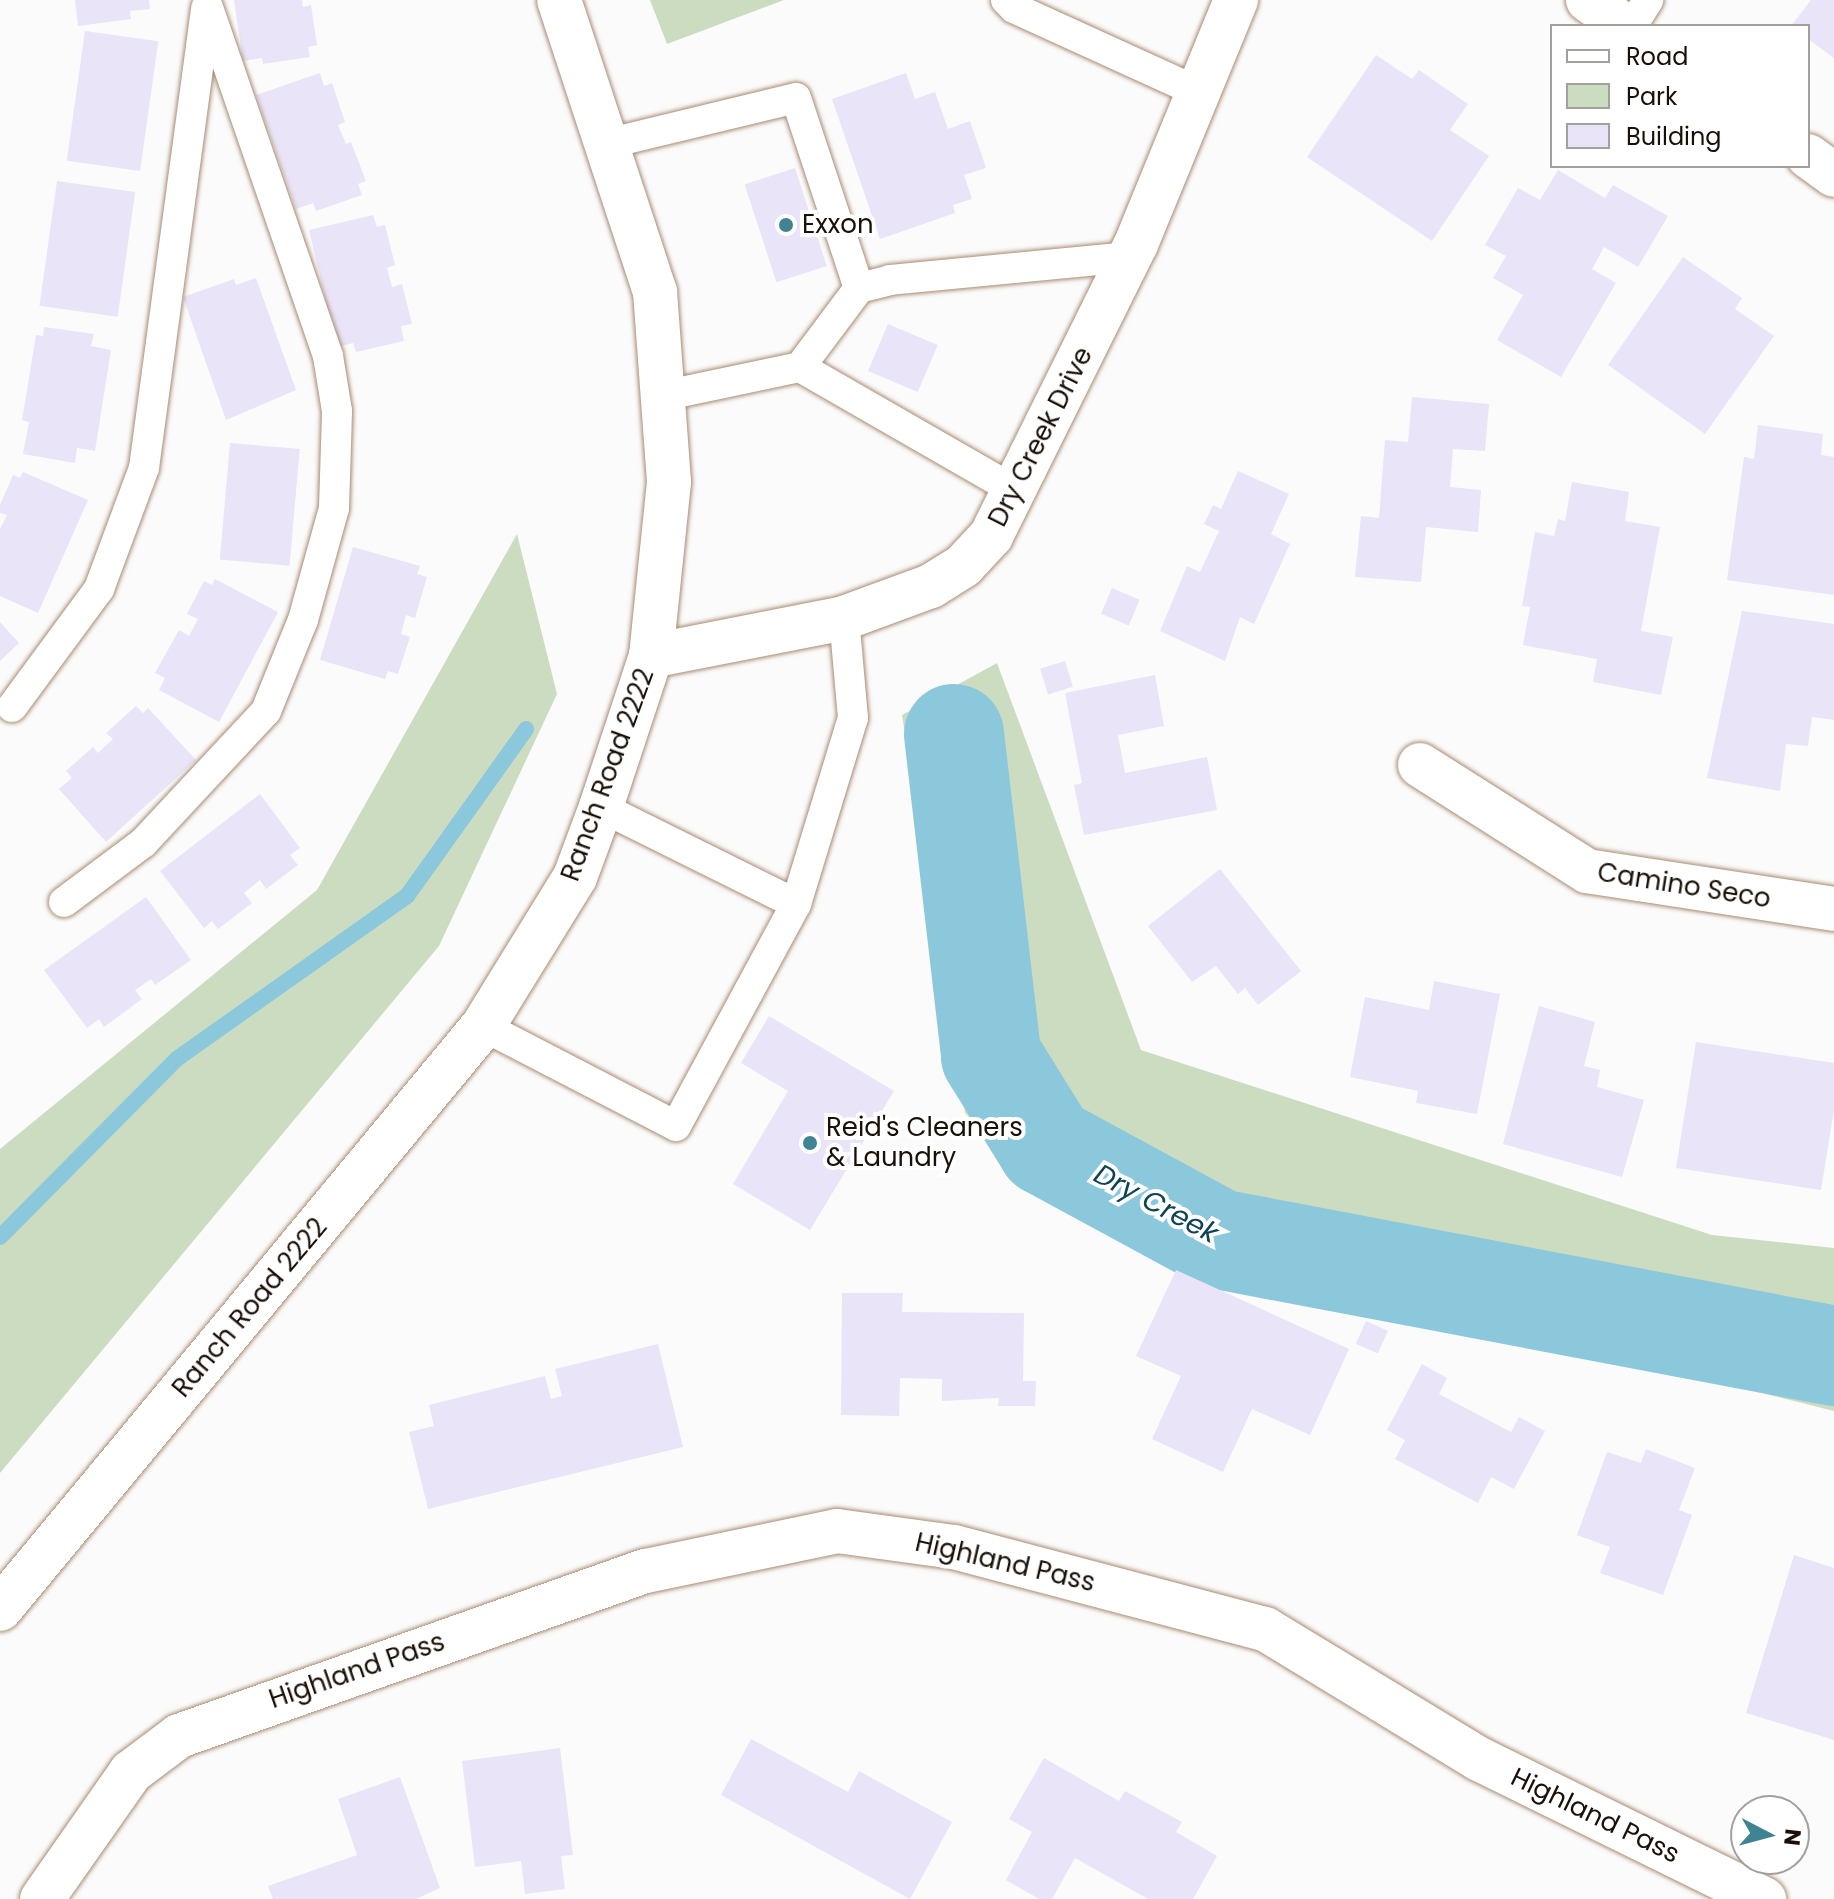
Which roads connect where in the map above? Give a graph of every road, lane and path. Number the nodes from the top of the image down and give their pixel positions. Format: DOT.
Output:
graph roads {
  1 [pos="559,0"];
  2 [pos="1006,0"];
  3 [pos="1236,0"];
  4 [pos="1588,0"];
  5 [pos="1648,0"];
  6 [pos="207,2"];
  7 [pos="1622,24"];
  8 [pos="1633,24"];
  9 [pos="1198,92"];
  10 [pos="606,144"];
  11 [pos="1810,157"];
  12 [pos="1834,175"];
  13 [pos="1130,257"];
  14 [pos="859,288"];
  15 [pos="800,367"];
  16 [pos="662,396"];
  17 [pos="1016,491"];
  18 [pos="844,618"];
  19 [pos="651,656"];
  20 [pos="12,707"];
  21 [pos="1420,765"];
  22 [pos="601,807"];
  23 [pos="64,902"];
  24 [pos="796,904"];
  25 [pos="1834,909"];
  26 [pos="483,1026"];
  27 [pos="0,1609"];
  28 [pos="42,1899"];
  29 [pos="1764,1899"];
  1 -- 10 [label="street, Ranch Road 2222"];
  2 -- 9 [label="lane"];
  3 -- 9 [label="street, Dry Creek Drive"];
  4 -- 7 [label="street"];
  5 -- 8 [label="lane"];
  6 -- 20 [label="lane"];
  6 -- 23 [label="lane"];
  9 -- 13 [label="street, Dry Creek Drive"];
  10 -- 14 [label="lane"];
  10 -- 16 [label="street, Ranch Road 2222"];
  11 -- 12 [label="street"];
  13 -- 14 [label="lane"];
  13 -- 17 [label="street, Dry Creek Drive"];
  14 -- 15 [label="lane"];
  15 -- 16 [label="lane"];
  15 -- 17 [label="lane"];
  16 -- 19 [label="street, Ranch Road 2222"];
  17 -- 18 [label="street, Dry Creek Drive"];
  18 -- 19 [label="street, Dry Creek Drive"];
  18 -- 24 [label="lane"];
  19 -- 22 [label="street, Ranch Road 2222"];
  21 -- 25 [label="street, Camino Seco"];
  22 -- 24 [label="lane"];
  22 -- 26 [label="street, Ranch Road 2222"];
  24 -- 26 [label="lane"];
  26 -- 27 [label="street, Ranch Road 2222"];
  28 -- 29 [label="street, Highland Pass"];
}
